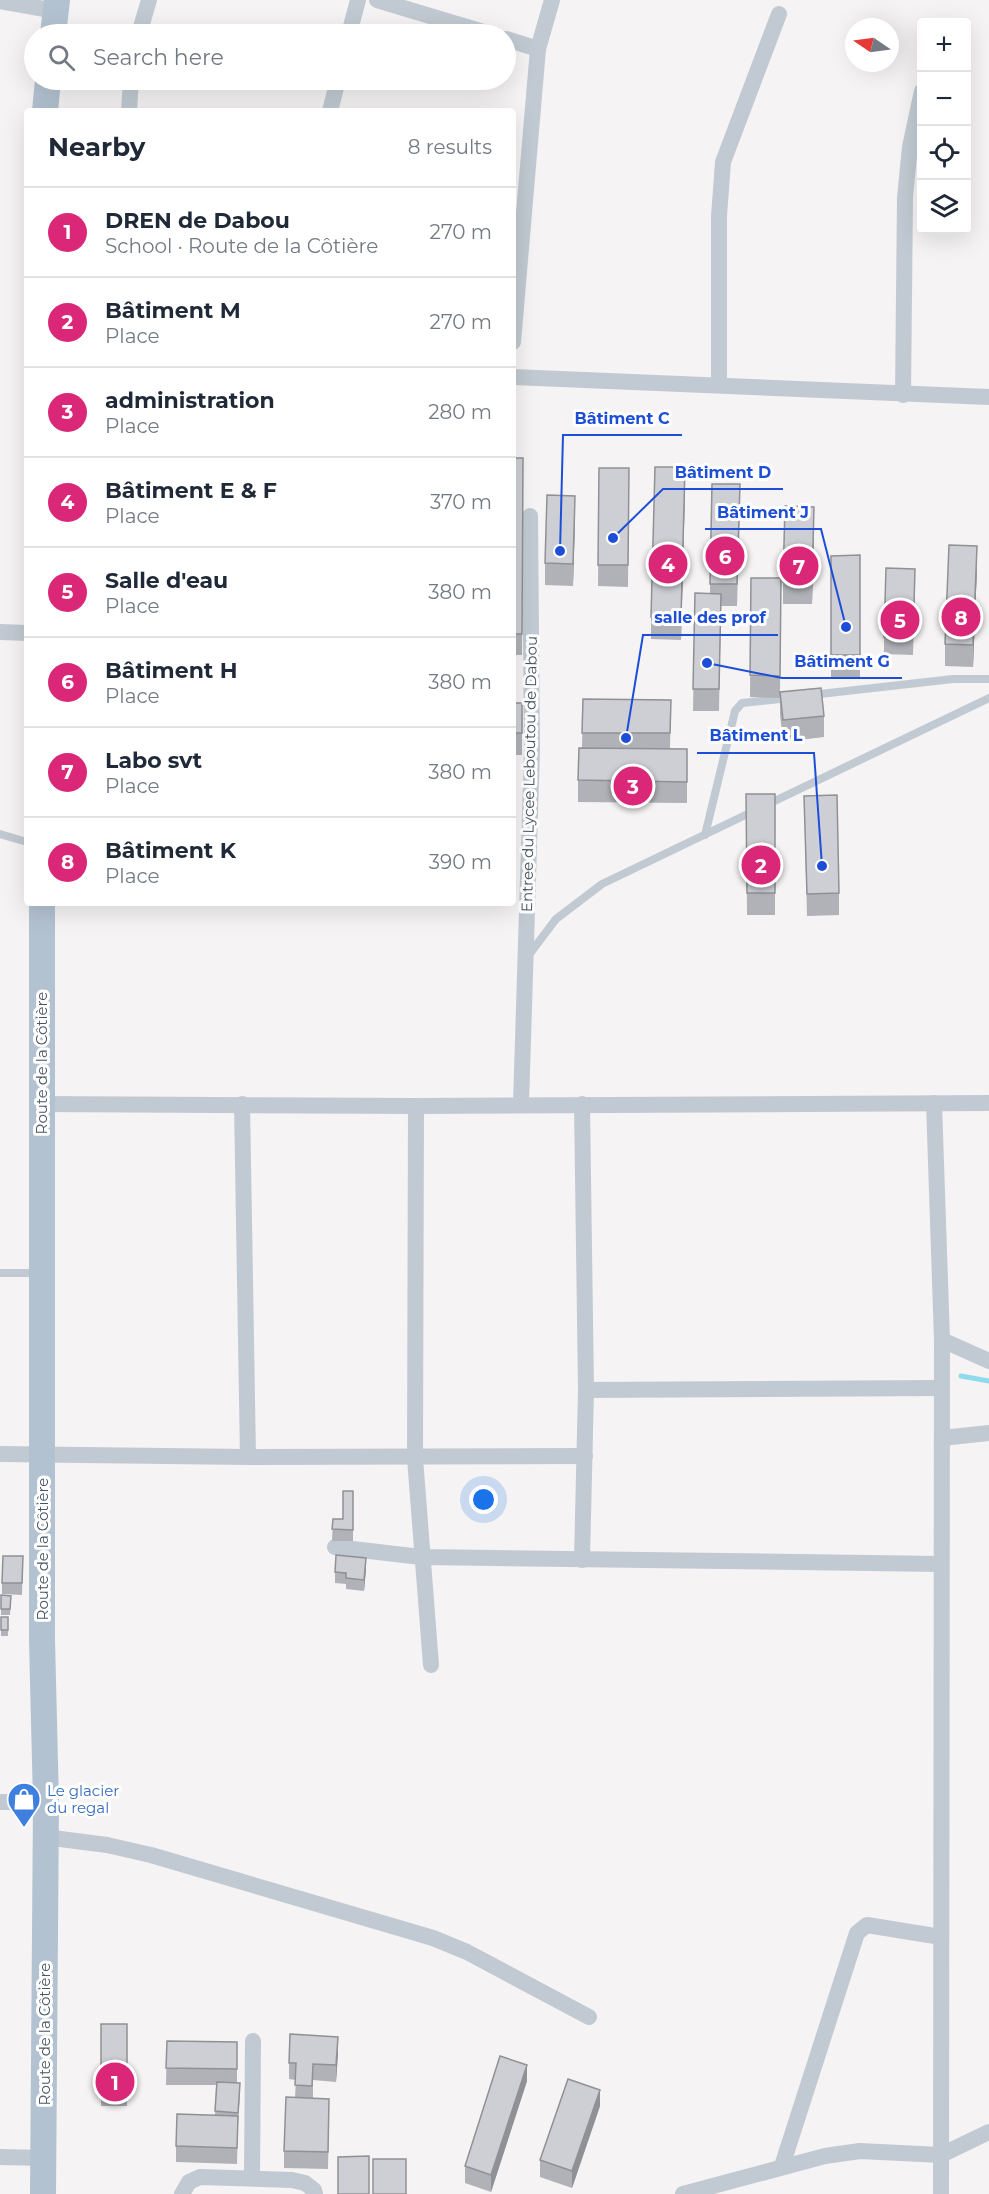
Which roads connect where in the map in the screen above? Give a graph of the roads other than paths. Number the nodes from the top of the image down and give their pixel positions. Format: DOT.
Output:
graph roads {
  1 [pos="149,0"];
  2 [pos="358,0"];
  3 [pos="377,0"];
  4 [pos="552,0"];
  5 [pos="0,2"];
  6 [pos="779,14"];
  7 [pos="55,15"];
  8 [pos="143,24"];
  9 [pos="352,24"];
  10 [pos="457,24"];
  11 [pos="516,42"];
  12 [pos="538,49"];
  13 [pos="47,90"];
  14 [pos="130,90"];
  15 [pos="335,90"];
  16 [pos="45,108"];
  17 [pos="129,108"];
  18 [pos="331,108"];
  19 [pos="917,111"];
  20 [pos="516,307"];
  21 [pos="516,377"];
  22 [pos="719,385"];
  23 [pos="903,394"];
  24 [pos="989,397"];
  25 [pos="530,516"];
  26 [pos="0,632"];
  27 [pos="24,633"];
  28 [pos="989,679"];
  29 [pos="989,698"];
  30 [pos="0,834"];
  31 [pos="705,835"];
  32 [pos="24,841"];
  33 [pos="42,906"];
  34 [pos="525,959"];
  35 [pos="989,1102"];
  36 [pos="934,1103"];
  37 [pos="41,1104"];
  38 [pos="242,1104"];
  39 [pos="521,1104"];
  40 [pos="582,1104"];
  41 [pos="416,1106"];
  42 [pos="0,1273"];
  43 [pos="43,1273"];
  44 [pos="942,1340"];
  45 [pos="989,1361"];
  46 [pos="940,1388"];
  47 [pos="586,1390"];
  48 [pos="989,1433"];
  49 [pos="942,1438"];
  50 [pos="0,1454"];
  51 [pos="42,1454"];
  52 [pos="585,1456"];
  53 [pos="248,1457"];
  54 [pos="415,1458"];
  55 [pos="335,1548"];
  56 [pos="421,1557"];
  57 [pos="582,1560"];
  58 [pos="941,1564"];
  59 [pos="431,1665"];
  60 [pos="0,1802"];
  61 [pos="46,1802"];
  62 [pos="45,1837"];
  63 [pos="941,1937"];
  64 [pos="590,2017"];
  65 [pos="253,2041"];
  66 [pos="989,2132"];
  67 [pos="941,2155"];
  68 [pos="0,2157"];
  69 [pos="43,2158"];
  70 [pos="782,2166"];
  71 [pos="252,2177"];
  72 [pos="44,2193"];
  73 [pos="182,2194"];
  74 [pos="315,2194"];
  75 [pos="683,2194"];
  76 [pos="941,2194"];
  1 -- 8 [label="street"];
  2 -- 9 [label="street"];
  3 -- 10 [label="street"];
  4 -- 12 [label="street"];
  5 -- 7 [label="street"];
  6 -- 22 [label="street"];
  11 -- 12 [label="street"];
  12 -- 20 [label="street"];
  13 -- 16 [label="main road"];
  14 -- 17 [label="street"];
  15 -- 18 [label="street"];
  19 -- 23 [label="street"];
  21 -- 22 [label="street"];
  22 -- 23 [label="street"];
  23 -- 24 [label="street"];
  25 -- 34 [label="street, Entree du Lycee Leboutou de Dabou"];
  26 -- 27 [label="street"];
  28 -- 31 [label="lane"];
  29 -- 31 [label="lane"];
  30 -- 32 [label="lane"];
  31 -- 34 [label="lane"];
  33 -- 37 [label="main road, Route de la Côtière"];
  34 -- 39 [label="street, Entree du Lycee Leboutou de Dabou"];
  35 -- 36 [label="street"];
  36 -- 40 [label="street"];
  36 -- 44 [label="street"];
  37 -- 38 [label="street"];
  37 -- 43 [label="main road, Route de la Côtière"];
  38 -- 41 [label="street"];
  38 -- 53 [label="street"];
  39 -- 40 [label="street"];
  39 -- 41 [label="street"];
  40 -- 47 [label="street"];
  41 -- 54 [label="street"];
  42 -- 43 [label="lane"];
  43 -- 51 [label="main road, Route de la Côtière"];
  44 -- 45 [label="street"];
  44 -- 46 [label="street"];
  46 -- 47 [label="street"];
  46 -- 49 [label="street"];
  47 -- 52 [label="street"];
  48 -- 49 [label="street"];
  49 -- 58 [label="street"];
  50 -- 51 [label="street"];
  51 -- 53 [label="street"];
  51 -- 61 [label="main road, Route de la Côtière"];
  52 -- 54 [label="street"];
  52 -- 57 [label="street"];
  53 -- 54 [label="street"];
  54 -- 56 [label="street"];
  55 -- 56 [label="street"];
  56 -- 57 [label="street"];
  56 -- 59 [label="street"];
  57 -- 58 [label="street"];
  58 -- 63 [label="street"];
  60 -- 61 [label="street"];
  61 -- 62 [label="main road, Route de la Côtière"];
  62 -- 64 [label="street"];
  62 -- 69 [label="main road, Route de la Côtière"];
  63 -- 67 [label="street"];
  63 -- 70 [label="street"];
  65 -- 71 [label="street"];
  66 -- 67 [label="street"];
  67 -- 70 [label="street"];
  67 -- 76 [label="street"];
  68 -- 69 [label="street"];
  69 -- 72 [label="main road, Route de la Côtière"];
  70 -- 75 [label="street"];
  71 -- 73 [label="street"];
  71 -- 74 [label="street"];
}
